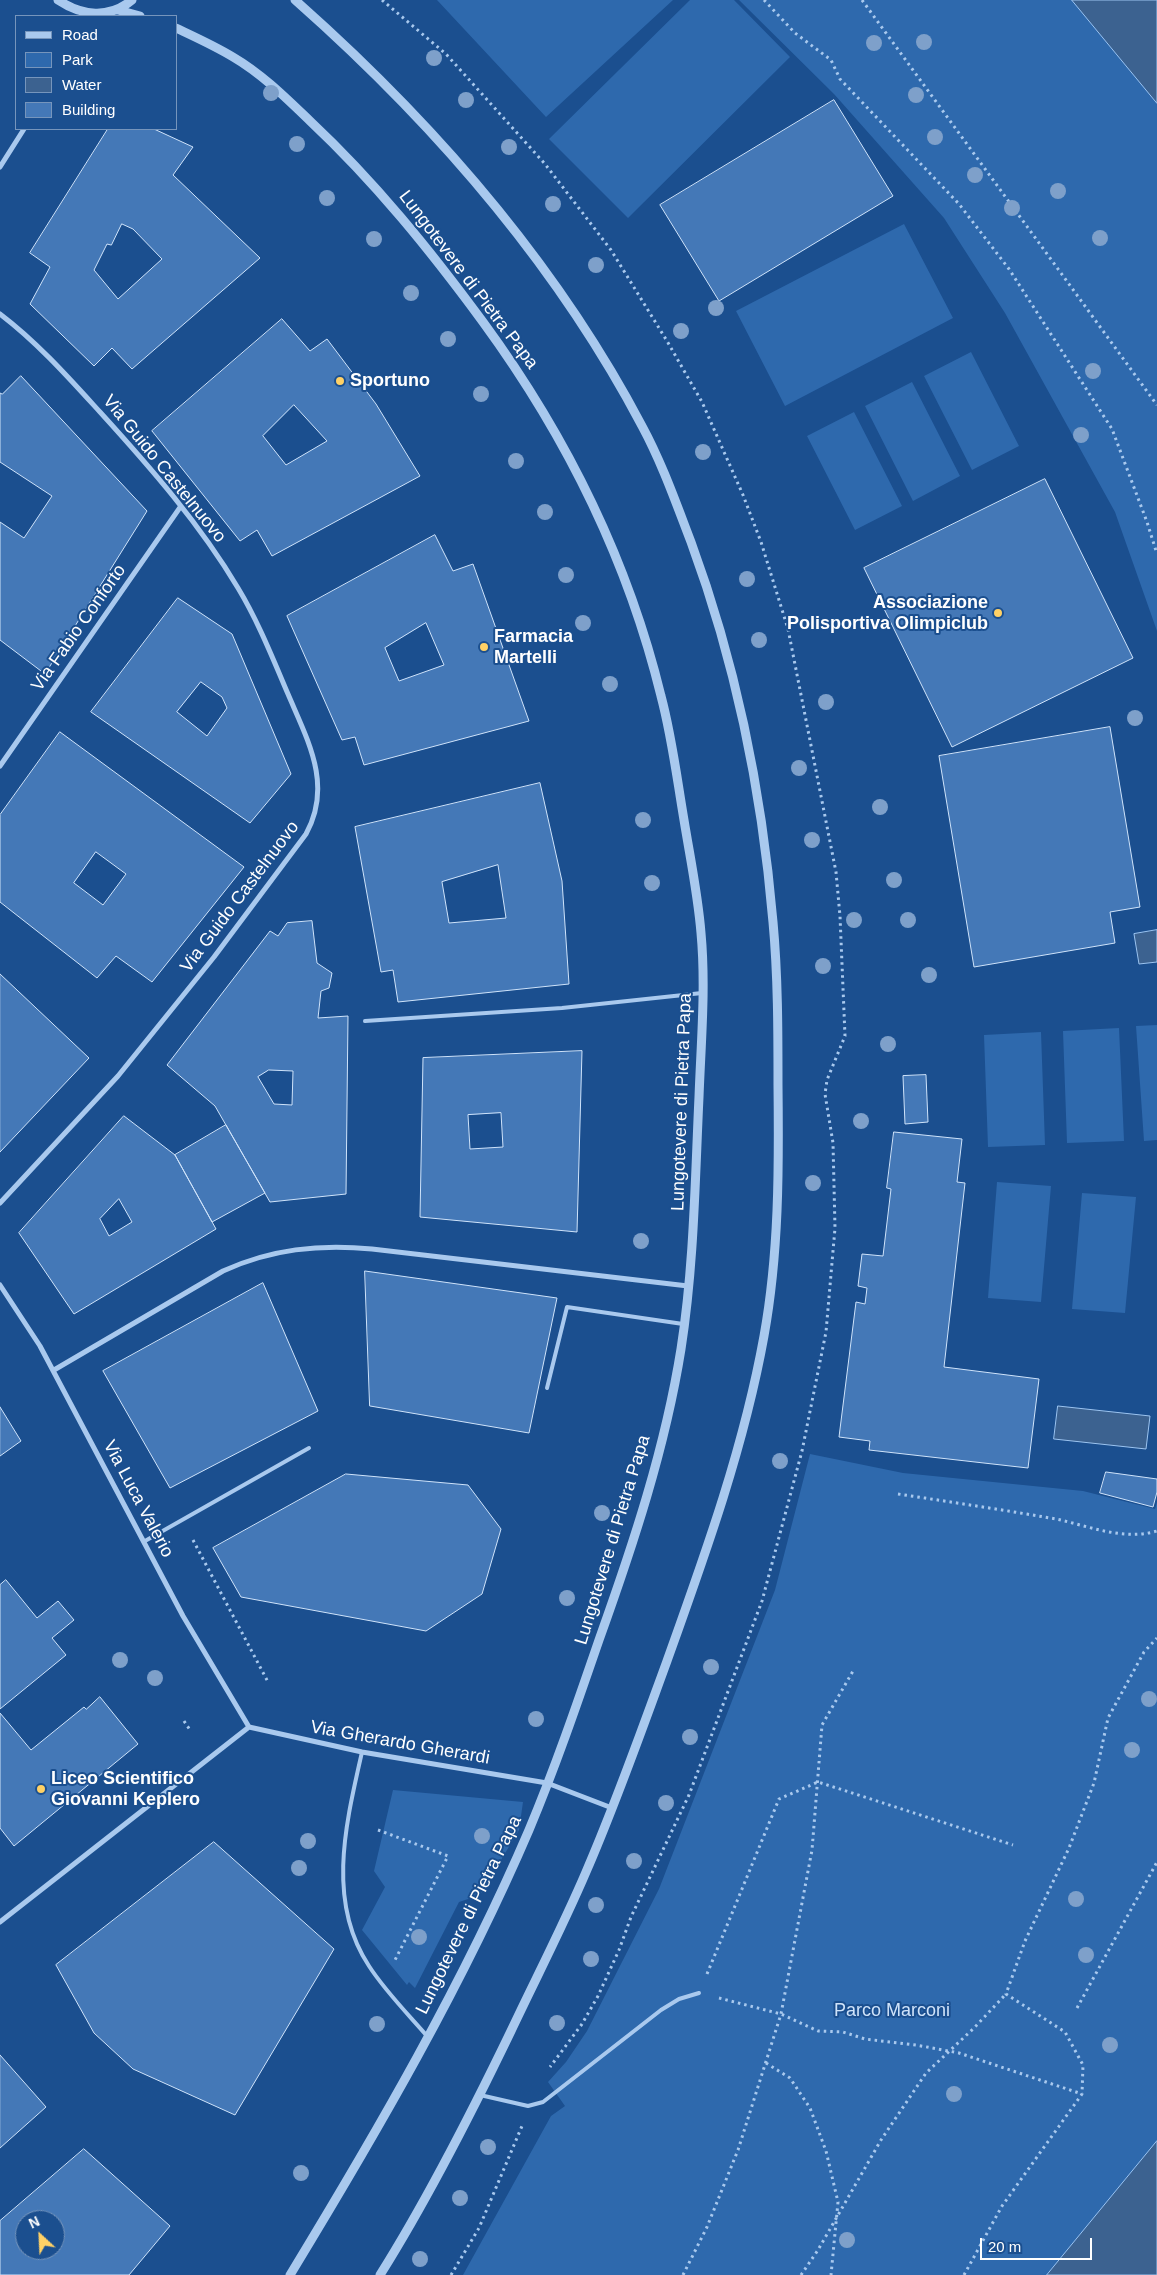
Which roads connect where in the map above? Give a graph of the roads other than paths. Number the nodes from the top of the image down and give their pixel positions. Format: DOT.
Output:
graph roads {
  1 [pos="58,0"];
  2 [pos="132,0"];
  3 [pos="295,0"];
  4 [pos="118,10"];
  5 [pos="105,15"];
  6 [pos="136,15"];
  7 [pos="178,29"];
  8 [pos="23,130"];
  9 [pos="0,167"];
  10 [pos="0,314"];
  11 [pos="181,506"];
  12 [pos="0,766"];
  13 [pos="704,993"];
  14 [pos="365,1021"];
  15 [pos="0,1203"];
  16 [pos="0,1285"];
  17 [pos="688,1286"];
  18 [pos="684,1324"];
  19 [pos="54,1370"];
  20 [pos="547,1388"];
  21 [pos="309,1448"];
  22 [pos="145,1540"];
  23 [pos="249,1727"];
  24 [pos="362,1752"];
  25 [pos="547,1783"];
  26 [pos="612,1808"];
  27 [pos="0,1922"];
  28 [pos="699,1993"];
  29 [pos="428,2037"];
  30 [pos="480,2095"];
  31 [pos="290,2275"];
  32 [pos="380,2275"];
  1 -- 5 [label="street"];
  2 -- 4 [label="street"];
  3 -- 26 [label="street"];
  4 -- 5 [label="street"];
  4 -- 6 [label="street"];
  7 -- 13 [label="street, Lungotevere di Pietra Papa"];
  8 -- 9 [label="street"];
  10 -- 11 [label="street, Via Guido Castelnuovo"];
  11 -- 12 [label="street, Via Fabio Conforto"];
  11 -- 15 [label="street, Via Guido Castelnuovo"];
  13 -- 14 [label="lane"];
  13 -- 17 [label="street, Lungotevere di Pietra Papa"];
  16 -- 19 [label="street, Via Luca Valerio"];
  17 -- 18 [label="street, Lungotevere di Pietra Papa"];
  17 -- 19 [label="street"];
  18 -- 20 [label="lane"];
  18 -- 25 [label="street, Lungotevere di Pietra Papa"];
  19 -- 22 [label="street, Via Luca Valerio"];
  21 -- 22 [label="lane"];
  22 -- 23 [label="street, Via Luca Valerio"];
  23 -- 24 [label="street, Via Gherardo Gherardi"];
  23 -- 27 [label="street"];
  24 -- 25 [label="street, Via Gherardo Gherardi"];
  24 -- 29 [label="lane"];
  25 -- 26 [label="street, Via Gherardo Gherardi"];
  25 -- 29 [label="street, Lungotevere di Pietra Papa"];
  26 -- 30 [label="street"];
  28 -- 30 [label="lane"];
  29 -- 31 [label="street, Lungotevere di Pietra Papa"];
  30 -- 32 [label="street"];
}
